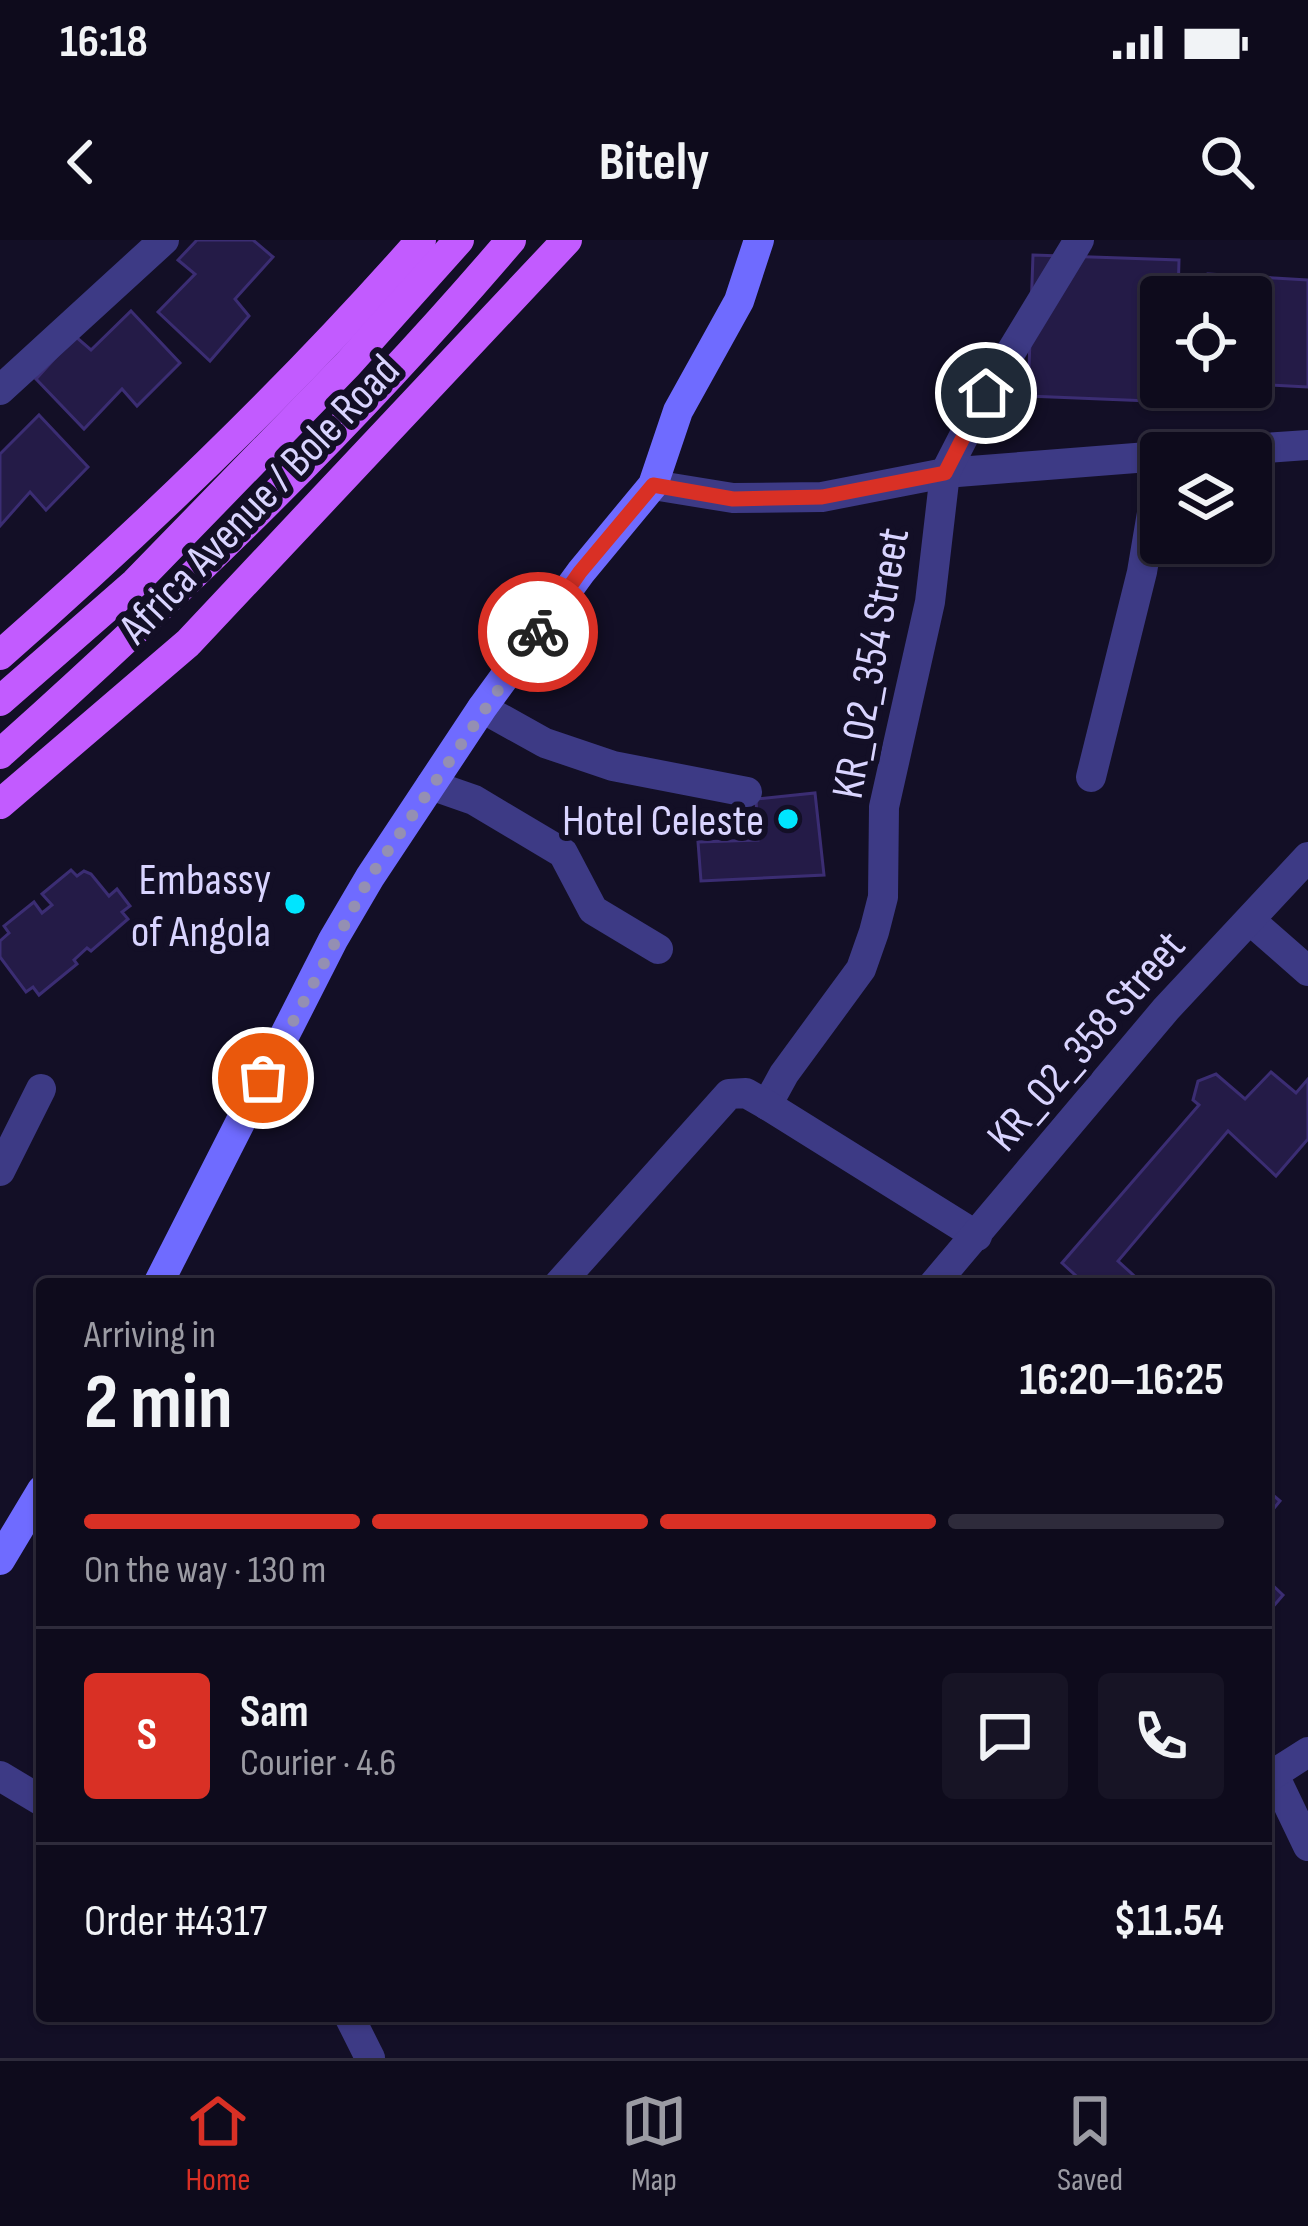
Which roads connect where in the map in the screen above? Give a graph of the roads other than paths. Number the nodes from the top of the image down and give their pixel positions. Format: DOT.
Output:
graph roads {
  1 [pos="164,240"];
  2 [pos="421,240"];
  3 [pos="459,240"];
  4 [pos="512,240"];
  5 [pos="567,240"];
  6 [pos="759,240"];
  7 [pos="1079,240"];
  8 [pos="0,390"];
  9 [pos="1308,445"];
  10 [pos="1272,448"];
  11 [pos="1140,459"];
  12 [pos="945,473"];
  13 [pos="653,485"];
  14 [pos="1143,564"];
  15 [pos="0,655"];
  16 [pos="0,701"];
  17 [pos="482,708"];
  18 [pos="0,754"];
  19 [pos="1091,777"];
  20 [pos="431,785"];
  21 [pos="747,792"];
  22 [pos="0,804"];
  23 [pos="1308,857"];
  24 [pos="1251,921"];
  25 [pos="658,949"];
  26 [pos="1308,971"];
  27 [pos="41,1089"];
  28 [pos="766,1105"];
  29 [pos="0,1171"];
  30 [pos="977,1236"];
  31 [pos="161,1278"];
  32 [pos="564,1278"];
  33 [pos="939,1278"];
  34 [pos="36,1504"];
  35 [pos="0,1561"];
  36 [pos="1308,1752"];
  37 [pos="0,1776"];
  38 [pos="1272,1776"];
  39 [pos="1272,1781"];
  40 [pos="36,1797"];
  41 [pos="1308,1846"];
  42 [pos="352,2022"];
  43 [pos="370,2058"];
  1 -- 8 [label="street"];
  2 -- 15 [label="main road, Africa Avenue / Bole Road"];
  3 -- 16 [label="main road, Africa Avenue / Bole Road"];
  4 -- 18 [label="main road, Africa Avenue / Bole Road"];
  5 -- 22 [label="main road, Africa Avenue / Bole Road"];
  6 -- 13 [label="street"];
  7 -- 12 [label="street, KR_02_354 Street"];
  9 -- 10 [label="street"];
  11 -- 12 [label="street"];
  12 -- 13 [label="street"];
  12 -- 28 [label="street, KR_02_354 Street"];
  13 -- 17 [label="street"];
  14 -- 19 [label="street"];
  17 -- 20 [label="street"];
  17 -- 21 [label="street"];
  20 -- 25 [label="street"];
  20 -- 31 [label="street"];
  23 -- 24 [label="street, KR_02_358 Street"];
  24 -- 26 [label="street"];
  24 -- 30 [label="street, KR_02_358 Street"];
  27 -- 29 [label="street"];
  28 -- 30 [label="street"];
  28 -- 32 [label="street"];
  30 -- 33 [label="street, KR_02_358 Street"];
  34 -- 35 [label="street"];
  36 -- 38 [label="street"];
  37 -- 40 [label="street"];
  39 -- 41 [label="street"];
  42 -- 43 [label="street"];
}
